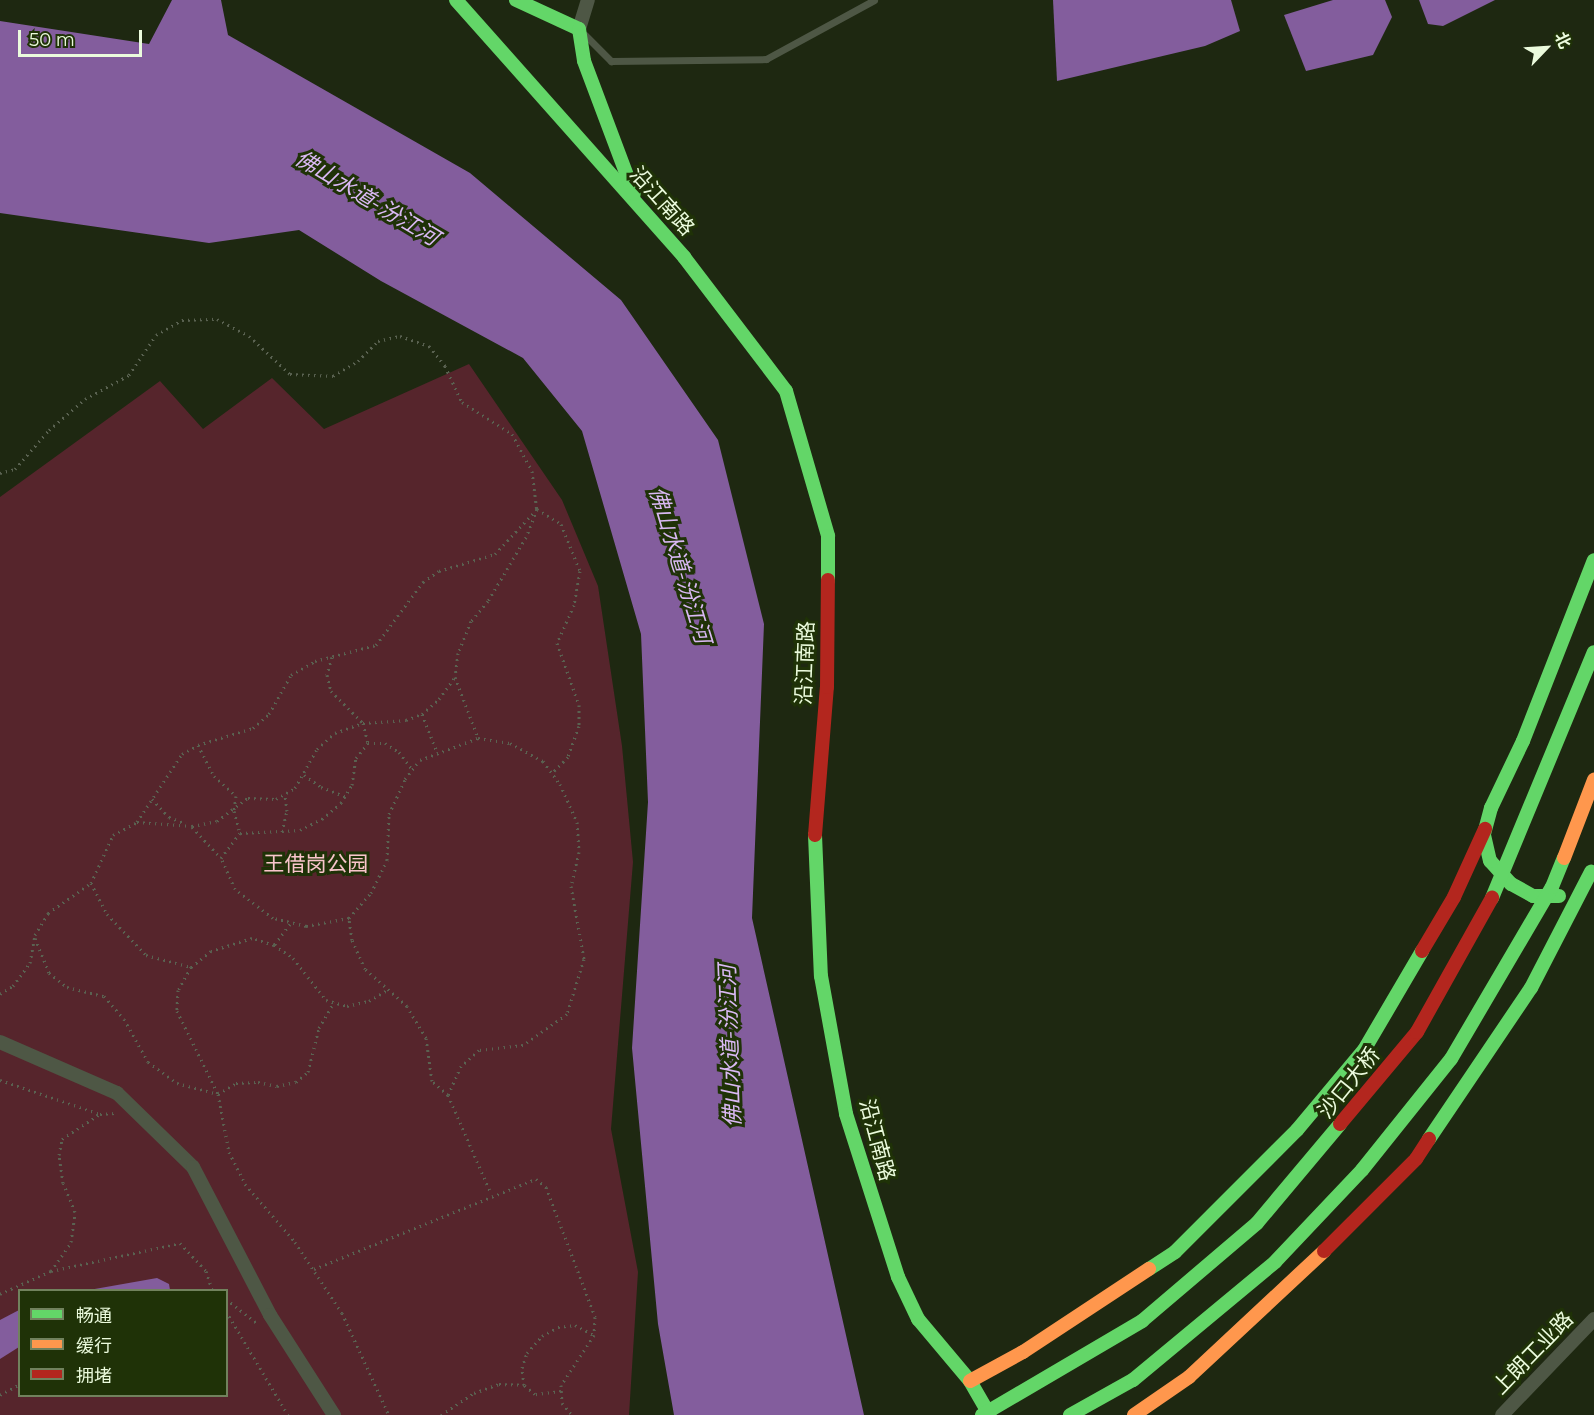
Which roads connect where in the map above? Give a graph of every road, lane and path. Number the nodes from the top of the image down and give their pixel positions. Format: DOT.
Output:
graph roads {
  1 [pos="456,0"];
  2 [pos="516,0"];
  3 [pos="588,0"];
  4 [pos="874,0"];
  5 [pos="579,29"];
  6 [pos="638,205"];
  7 [pos="0,473"];
  8 [pos="537,509"];
  9 [pos="1594,560"];
  10 [pos="1594,652"];
  11 [pos="332,657"];
  12 [pos="455,677"];
  13 [pos="422,714"];
  14 [pos="363,723"];
  15 [pos="478,738"];
  16 [pos="368,743"];
  17 [pos="198,745"];
  18 [pos="437,752"];
  19 [pos="412,770"];
  20 [pos="552,773"];
  21 [pos="304,775"];
  22 [pos="1594,780"];
  23 [pos="285,794"];
  24 [pos="345,796"];
  25 [pos="152,799"];
  26 [pos="234,811"];
  27 [pos="137,822"];
  28 [pos="192,826"];
  29 [pos="1485,829"];
  30 [pos="282,832"];
  31 [pos="240,833"];
  32 [pos="221,858"];
  33 [pos="1593,870"];
  34 [pos="91,882"];
  35 [pos="349,918"];
  36 [pos="291,924"];
  37 [pos="35,935"];
  38 [pos="274,945"];
  39 [pos="191,967"];
  40 [pos="389,989"];
  41 [pos="0,994"];
  42 [pos="334,1002"];
  43 [pos="0,1042"];
  44 [pos="0,1080"];
  45 [pos="218,1094"];
  46 [pos="448,1095"];
  47 [pos="136,1112"];
  48 [pos="100,1114"];
  49 [pos="490,1191"];
  50 [pos="314,1269"];
  51 [pos="51,1271"];
  52 [pos="214,1289"];
  53 [pos="0,1294"];
  54 [pos="228,1314"];
  55 [pos="1594,1319"];
  56 [pos="594,1335"];
  57 [pos="970,1381"];
  58 [pos="18,1385"];
  59 [pos="524,1385"];
  60 [pos="561,1391"];
  61 [pos="0,1395"];
  62 [pos="288,1415"];
  63 [pos="334,1415"];
  64 [pos="389,1415"];
  65 [pos="441,1415"];
  66 [pos="572,1415"];
  67 [pos="982,1415"];
  68 [pos="990,1415"];
  69 [pos="1070,1415"];
  70 [pos="1134,1415"];
  71 [pos="1502,1415"];
  1 -- 6 [label="main road, 沿江南路"];
  2 -- 5 [label="main road"];
  3 -- 5 [label="street"];
  4 -- 5 [label="lane"];
  5 -- 6 [label="main road"];
  6 -- 57 [label="main road, 沿江南路"];
  7 -- 8 [label="path"];
  8 -- 11 [label="path"];
  8 -- 12 [label="path"];
  8 -- 20 [label="path"];
  9 -- 29 [label="main road"];
  10 -- 67 [label="main road, 沙口大桥"];
  11 -- 14 [label="path"];
  11 -- 17 [label="path"];
  12 -- 13 [label="path"];
  12 -- 15 [label="path"];
  13 -- 14 [label="path"];
  13 -- 18 [label="path"];
  14 -- 16 [label="path"];
  14 -- 21 [label="path"];
  15 -- 18 [label="path"];
  15 -- 20 [label="path"];
  16 -- 19 [label="path"];
  16 -- 24 [label="path"];
  17 -- 25 [label="path"];
  17 -- 26 [label="path"];
  18 -- 19 [label="path"];
  19 -- 35 [label="path"];
  20 -- 46 [label="path"];
  21 -- 23 [label="path"];
  21 -- 24 [label="path"];
  22 -- 69 [label="main road"];
  23 -- 26 [label="path"];
  23 -- 30 [label="path"];
  24 -- 30 [label="path"];
  25 -- 27 [label="path"];
  25 -- 28 [label="path"];
  26 -- 28 [label="path"];
  26 -- 31 [label="path"];
  27 -- 28 [label="path"];
  27 -- 34 [label="path"];
  28 -- 32 [label="path"];
  29 -- 33 [label="main road"];
  29 -- 57 [label="main road"];
  30 -- 31 [label="path"];
  31 -- 32 [label="path"];
  32 -- 36 [label="path"];
  33 -- 70 [label="main road"];
  34 -- 37 [label="path"];
  34 -- 39 [label="path"];
  35 -- 36 [label="path"];
  35 -- 40 [label="path"];
  36 -- 38 [label="path"];
  37 -- 41 [label="path"];
  37 -- 45 [label="path"];
  38 -- 39 [label="path"];
  38 -- 42 [label="path"];
  39 -- 45 [label="path"];
  40 -- 42 [label="path"];
  40 -- 46 [label="path"];
  42 -- 45 [label="path"];
  43 -- 47 [label="street"];
  44 -- 48 [label="path"];
  45 -- 50 [label="path"];
  46 -- 49 [label="path"];
  47 -- 48 [label="path"];
  47 -- 63 [label="street"];
  48 -- 51 [label="path"];
  50 -- 56 [label="path"];
  50 -- 64 [label="path"];
  51 -- 52 [label="path"];
  51 -- 53 [label="path"];
  54 -- 62 [label="path"];
  55 -- 71 [label="street, 上朗工业路"];
  56 -- 59 [label="path"];
  56 -- 60 [label="path"];
  57 -- 68 [label="main road, 沿江南路"];
  58 -- 61 [label="path"];
  59 -- 60 [label="path"];
  59 -- 65 [label="path"];
  60 -- 66 [label="path"];
}
